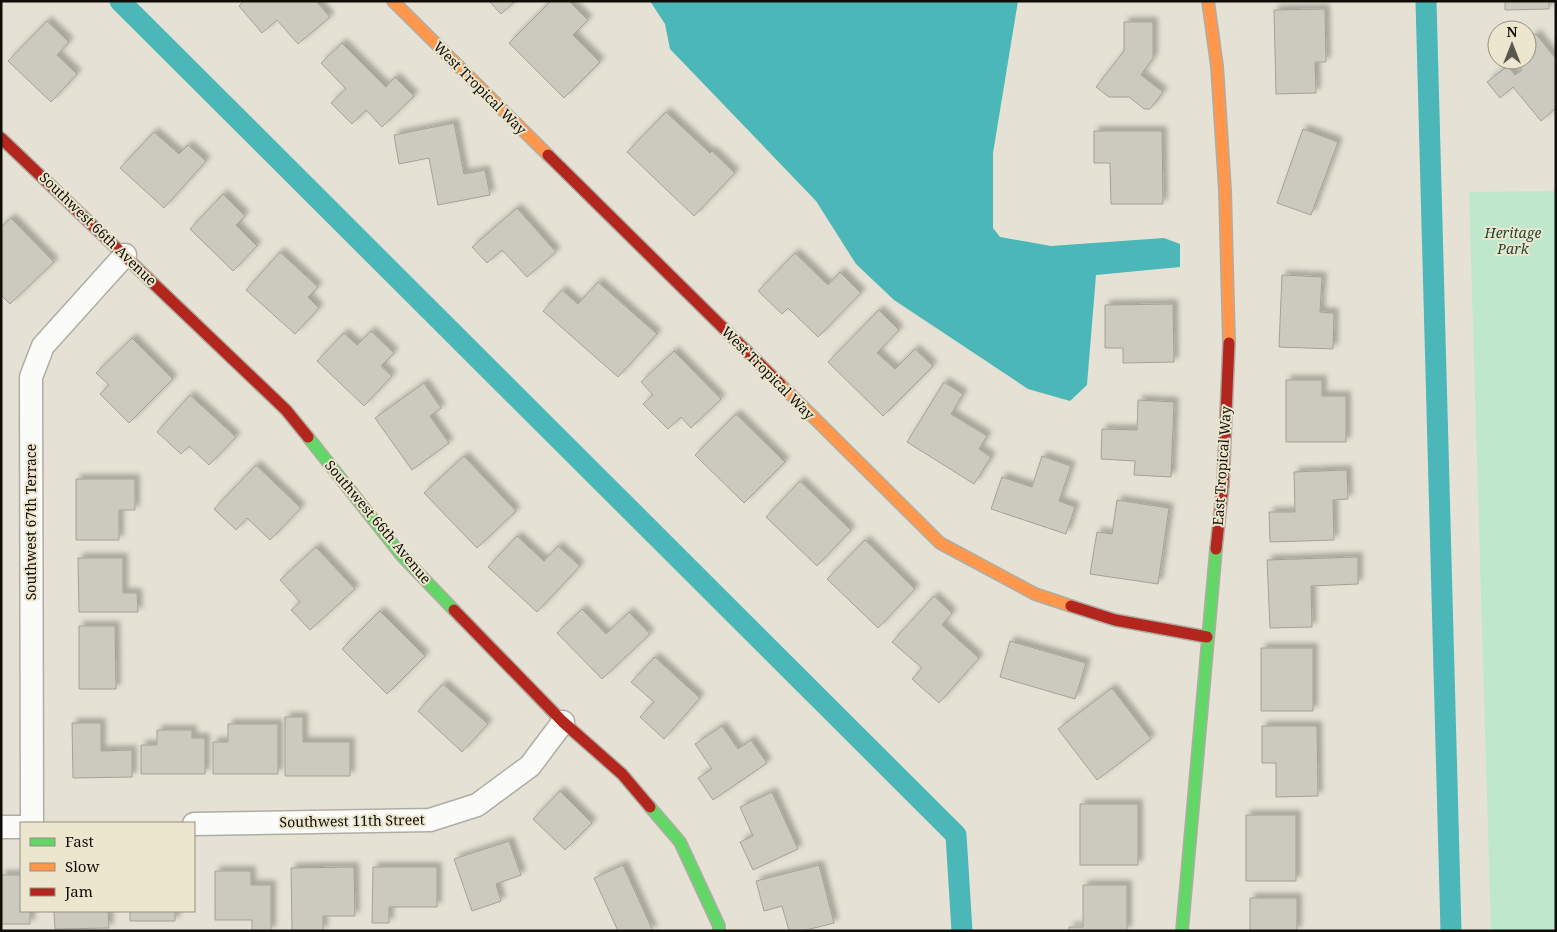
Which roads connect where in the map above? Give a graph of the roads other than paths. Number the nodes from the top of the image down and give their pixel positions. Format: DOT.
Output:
graph roads {
  1 [pos="393,1"];
  2 [pos="1208,1"];
  3 [pos="1,138"];
  4 [pos="125,255"];
  5 [pos="1207,637"];
  6 [pos="563,722"];
  7 [pos="32,822"];
  8 [pos="195,824"];
  9 [pos="1,827"];
  10 [pos="20,827"];
  11 [pos="719,931"];
  12 [pos="1182,931"];
  1 -- 5 [label="street, West Tropical Way"];
  2 -- 5 [label="street, East Tropical Way"];
  3 -- 4 [label="street, Southwest 66th Avenue"];
  4 -- 6 [label="street, Southwest 66th Avenue"];
  4 -- 7 [label="street, Southwest 67th Terrace"];
  5 -- 12 [label="street, East Tropical Way"];
  6 -- 8 [label="street, Southwest 11th Street"];
  6 -- 11 [label="street, Southwest 66th Avenue"];
  9 -- 10 [label="street"];
}
